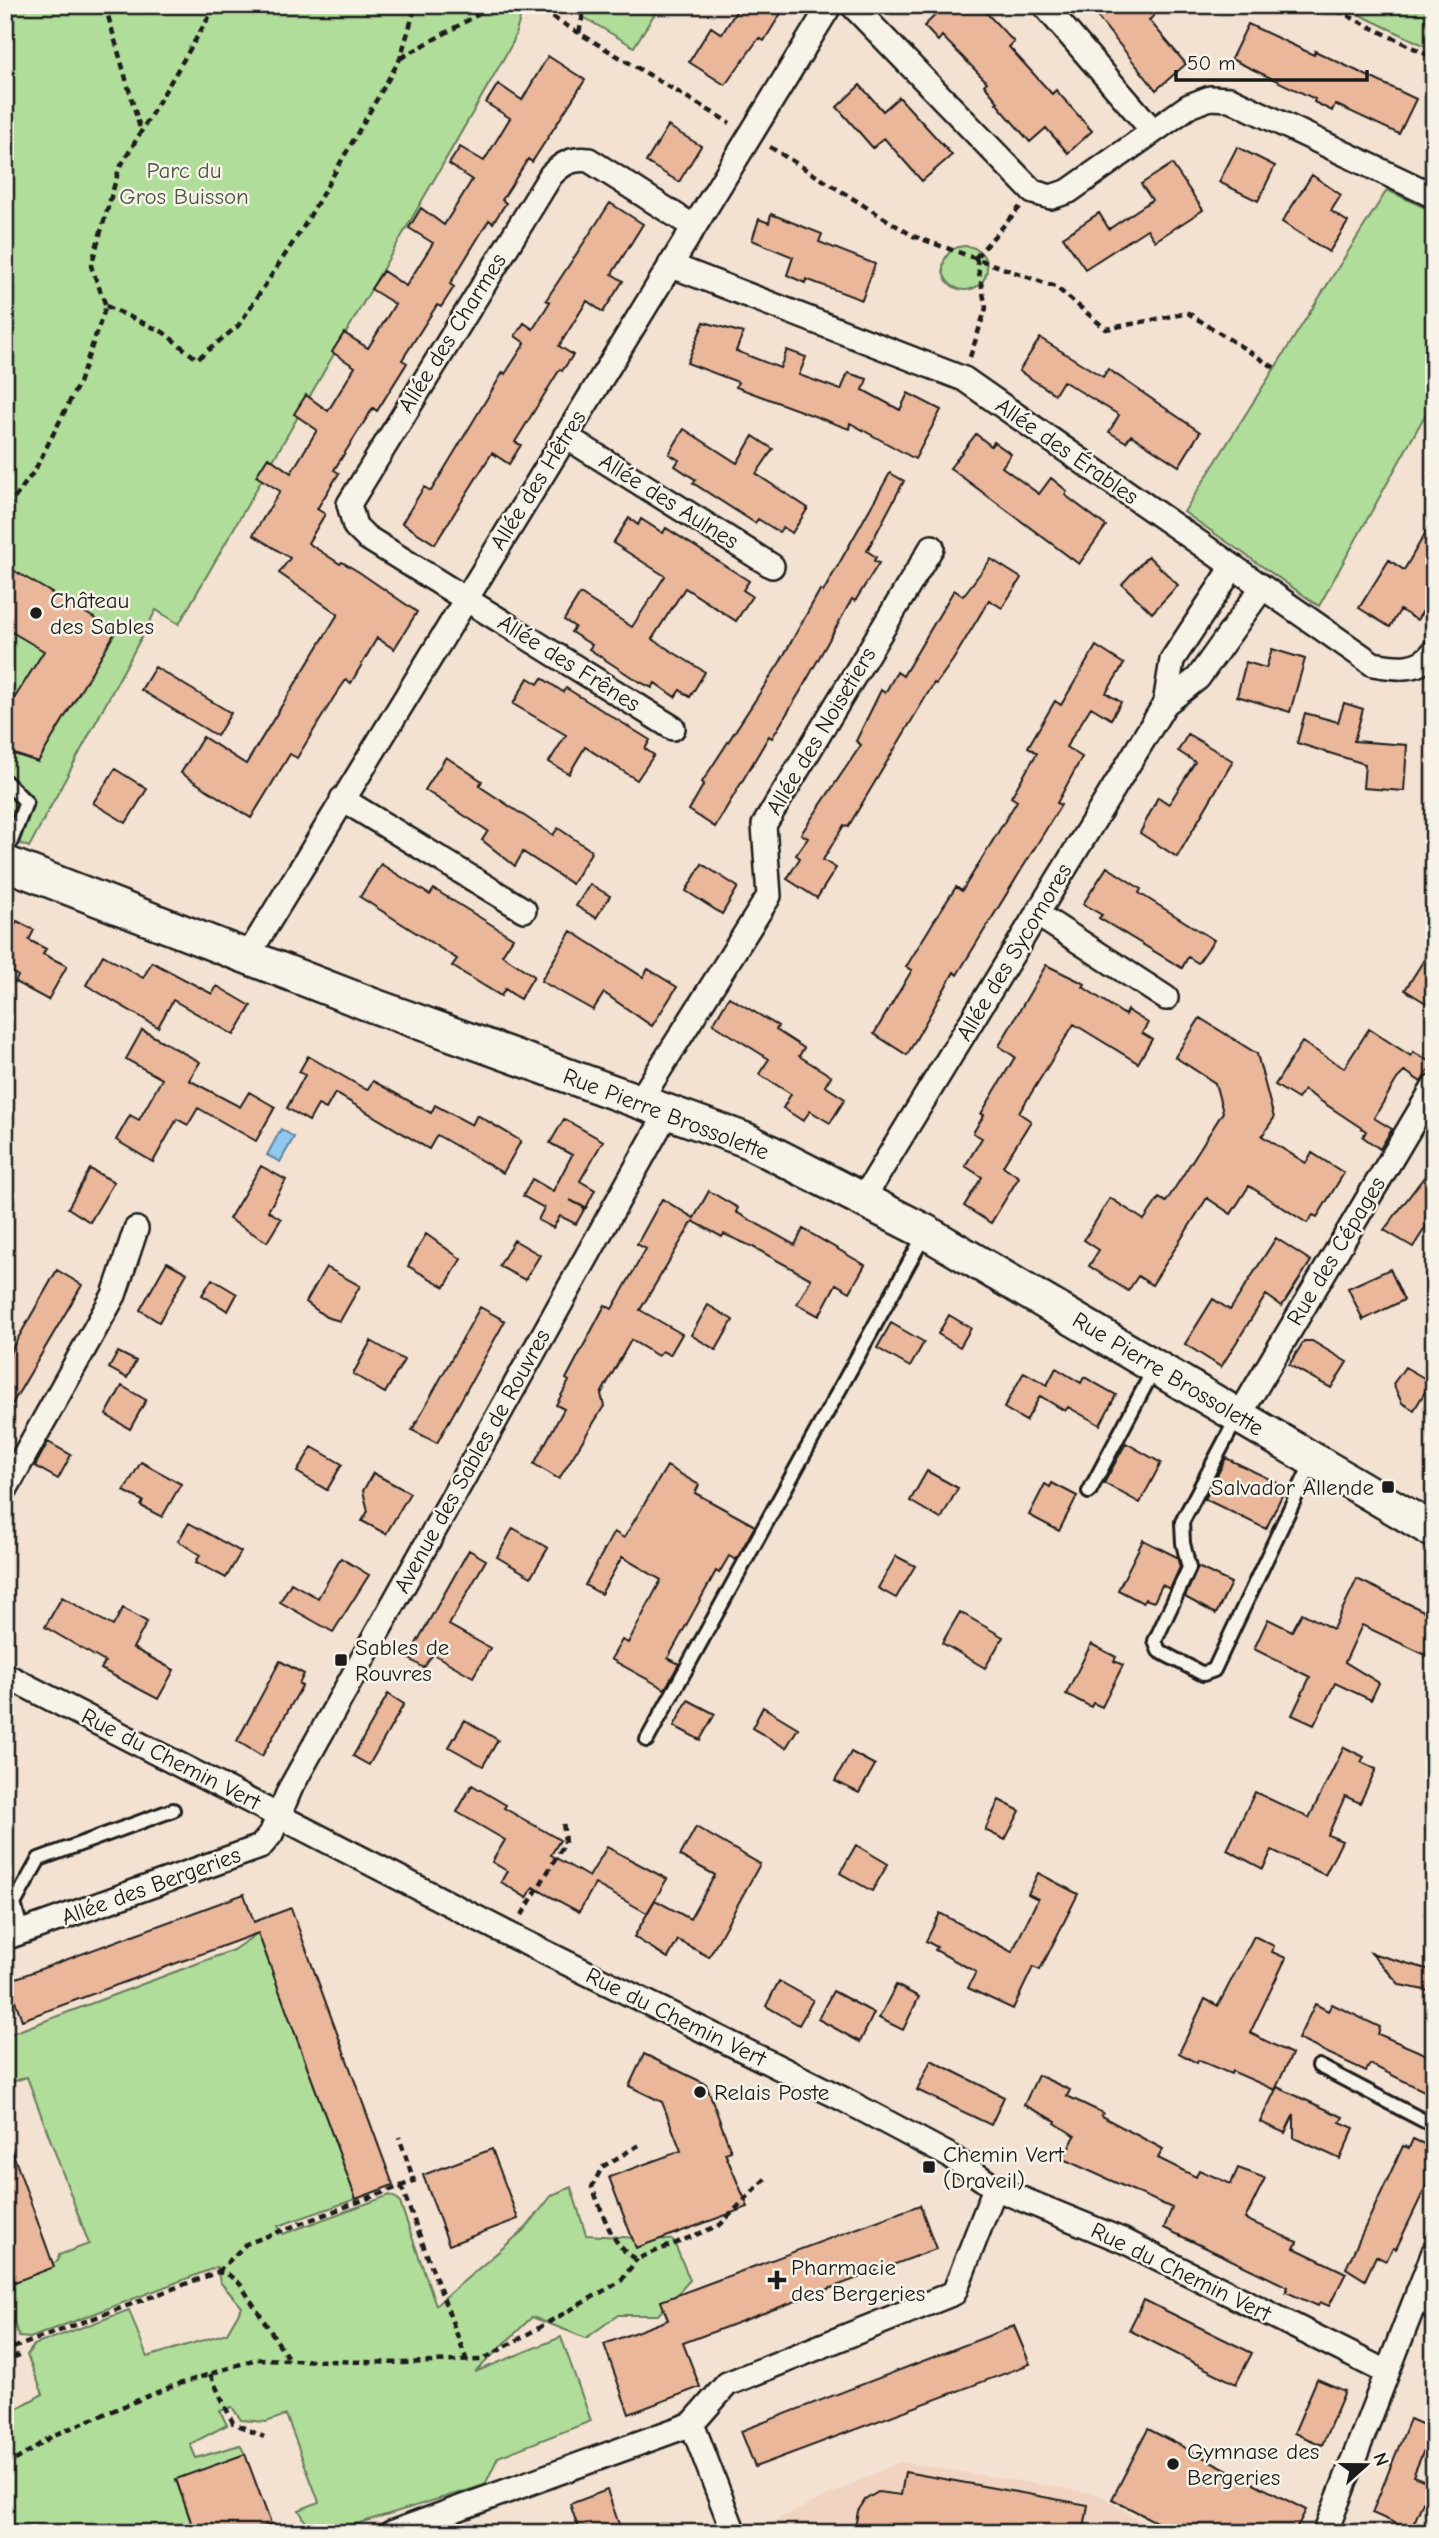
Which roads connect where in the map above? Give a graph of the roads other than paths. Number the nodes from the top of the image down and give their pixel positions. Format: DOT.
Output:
graph roads {
  1 [pos="830,5"];
  2 [pos="852,5"];
  3 [pos="1044,5"];
  4 [pos="1153,131"];
  5 [pos="1434,196"];
  6 [pos="694,227"];
  7 [pos="670,265"];
  8 [pos="565,436"];
  9 [pos="932,547"];
  10 [pos="772,566"];
  11 [pos="1233,567"];
  12 [pos="1262,588"];
  13 [pos="464,598"];
  14 [pos="1434,651"];
  15 [pos="1165,704"];
  16 [pos="673,728"];
  17 [pos="5,781"];
  18 [pos="342,799"];
  19 [pos="5,857"];
  20 [pos="5,863"];
  21 [pos="524,910"];
  22 [pos="1037,914"];
  23 [pos="247,957"];
  24 [pos="1166,998"];
  25 [pos="1434,1087"];
  26 [pos="654,1106"];
  27 [pos="863,1199"];
  28 [pos="136,1228"];
  29 [pos="926,1232"];
  30 [pos="1155,1367"];
  31 [pos="1238,1416"];
  32 [pos="1314,1460"];
  33 [pos="5,1490"];
  34 [pos="1089,1492"];
  35 [pos="1434,1531"];
  36 [pos="5,1675"];
  37 [pos="647,1740"];
  38 [pos="173,1810"];
  39 [pos="280,1814"];
  40 [pos="14,1935"];
  41 [pos="1319,2066"];
  42 [pos="1434,2126"];
  43 [pos="995,2188"];
  44 [pos="1434,2252"];
  45 [pos="1426,2300"];
  46 [pos="1386,2372"];
  47 [pos="692,2424"];
  48 [pos="391,2533"];
  49 [pos="734,2533"];
  50 [pos="1325,2533"];
  1 -- 6 [label="street, Allée des Hêtres"];
  2 -- 4 [label="street"];
  3 -- 4 [label="street"];
  4 -- 5 [label="street"];
  6 -- 7 [label="street, Allée des Hêtres"];
  6 -- 13 [label="street, Allée des Charmes"];
  7 -- 8 [label="street, Allée des Hêtres"];
  7 -- 11 [label="street, Allée des Érables"];
  8 -- 10 [label="street, Allée des Aulnes"];
  8 -- 13 [label="street, Allée des Hêtres"];
  9 -- 26 [label="street, Allée des Noisetiers"];
  11 -- 12 [label="street, Allée des Érables"];
  11 -- 15 [label="street, Allée des Sycomores"];
  12 -- 14 [label="street, Allée des Érables"];
  12 -- 15 [label="street, Allée des Sycomores"];
  13 -- 16 [label="street, Allée des Frênes"];
  13 -- 18 [label="street, Allée des Hêtres"];
  15 -- 22 [label="street, Allée des Sycomores"];
  17 -- 19 [label="lane"];
  18 -- 21 [label="street"];
  18 -- 23 [label="street, Allée des Hêtres"];
  20 -- 23 [label="street, Rue Pierre Brossolette"];
  22 -- 24 [label="street"];
  22 -- 27 [label="street, Allée des Sycomores"];
  23 -- 26 [label="street, Rue Pierre Brossolette"];
  25 -- 31 [label="street, Rue des Cépages"];
  26 -- 27 [label="street, Rue Pierre Brossolette"];
  26 -- 39 [label="street, Avenue des Sables de Rouvres"];
  27 -- 29 [label="street, Rue Pierre Brossolette"];
  28 -- 33 [label="street"];
  29 -- 30 [label="street, Rue Pierre Brossolette"];
  29 -- 37 [label="lane"];
  30 -- 31 [label="street, Rue Pierre Brossolette"];
  30 -- 34 [label="lane"];
  31 -- 32 [label="street, Rue Pierre Brossolette"];
  31 -- 32 [label="lane"];
  32 -- 35 [label="street, Rue Pierre Brossolette"];
  36 -- 39 [label="street, Rue du Chemin Vert"];
  38 -- 40 [label="lane"];
  39 -- 40 [label="street, Allée des Bergeries"];
  39 -- 43 [label="street, Rue du Chemin Vert"];
  41 -- 42 [label="lane"];
  43 -- 46 [label="street, Rue du Chemin Vert"];
  43 -- 47 [label="street"];
  44 -- 45 [label="street"];
  45 -- 46 [label="street"];
  46 -- 50 [label="street"];
  47 -- 48 [label="street"];
  47 -- 49 [label="street"];
}
